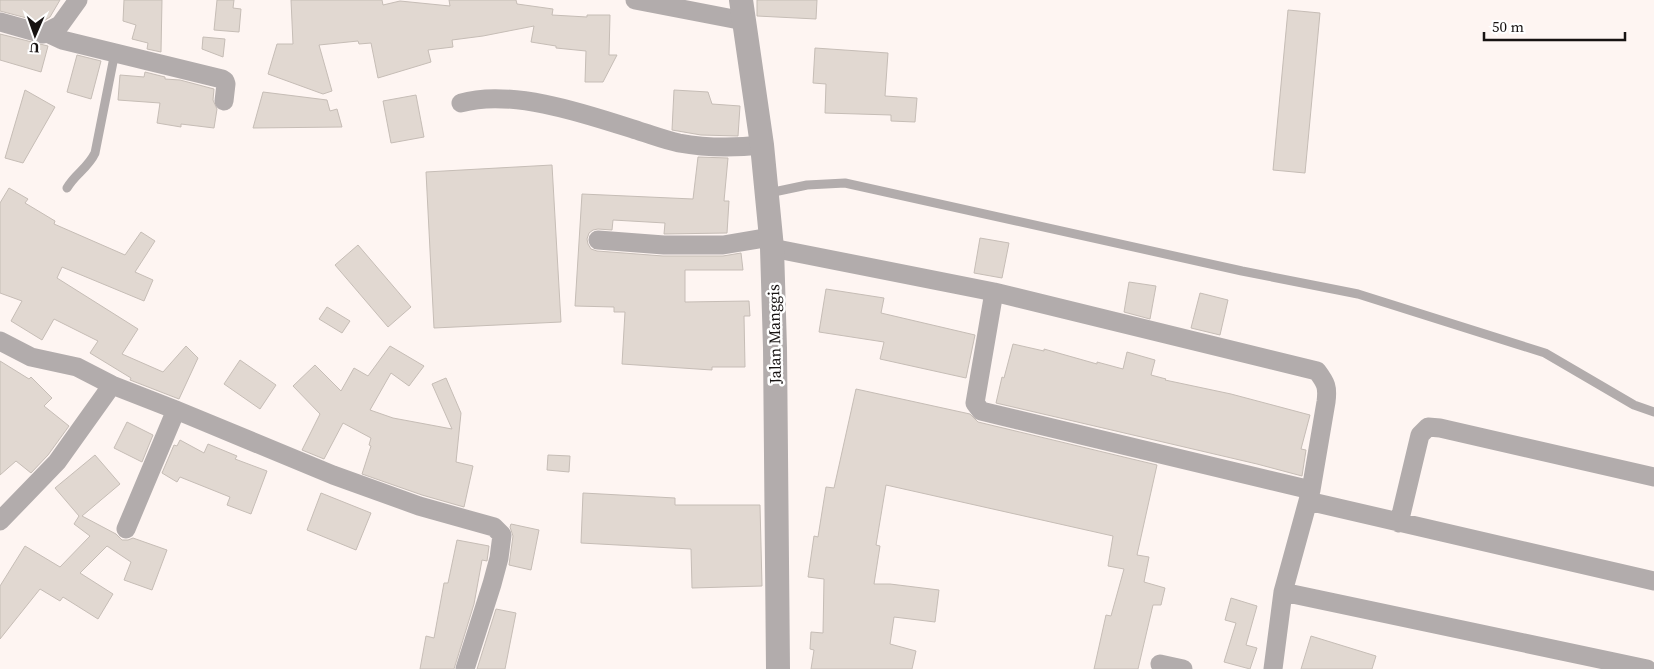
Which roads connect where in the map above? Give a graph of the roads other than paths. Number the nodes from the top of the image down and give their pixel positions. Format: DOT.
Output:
graph roads {
  1 [pos="78,0"];
  2 [pos="635,0"];
  3 [pos="742,10"];
  4 [pos="0,22"];
  5 [pos="47,33"];
  6 [pos="115,52"];
  7 [pos="224,101"];
  8 [pos="462,103"];
  9 [pos="762,145"];
  10 [pos="67,188"];
  11 [pos="767,194"];
  12 [pos="598,240"];
  13 [pos="771,243"];
  14 [pos="994,292"];
  15 [pos="0,340"];
  16 [pos="112,385"];
  17 [pos="176,410"];
  18 [pos="1654,412"];
  19 [pos="1654,477"];
  20 [pos="1310,496"];
  21 [pos="0,521"];
  22 [pos="1399,522"];
  23 [pos="126,529"];
  24 [pos="1654,581"];
  25 [pos="1283,592"];
  26 [pos="1160,664"];
  27 [pos="465,669"];
  28 [pos="778,669"];
  29 [pos="1183,669"];
  30 [pos="1273,669"];
  31 [pos="1647,669"];
  1 -- 5 [label="street"];
  2 -- 3 [label="street"];
  3 -- 9 [label="street, Jalan Manggis"];
  4 -- 5 [label="street"];
  5 -- 6 [label="street"];
  6 -- 7 [label="street"];
  6 -- 10 [label="lane"];
  8 -- 9 [label="street"];
  9 -- 11 [label="street, Jalan Manggis"];
  11 -- 13 [label="street, Jalan Manggis"];
  11 -- 18 [label="lane"];
  12 -- 13 [label="street"];
  13 -- 14 [label="street"];
  13 -- 28 [label="street, Jalan Manggis"];
  14 -- 20 [label="street"];
  14 -- 20 [label="street"];
  15 -- 16 [label="street"];
  16 -- 17 [label="street"];
  16 -- 21 [label="street"];
  17 -- 23 [label="street"];
  17 -- 27 [label="street"];
  19 -- 22 [label="street"];
  20 -- 22 [label="street"];
  20 -- 25 [label="street"];
  22 -- 24 [label="street"];
  25 -- 30 [label="street"];
  25 -- 31 [label="street"];
  26 -- 29 [label="street"];
}
